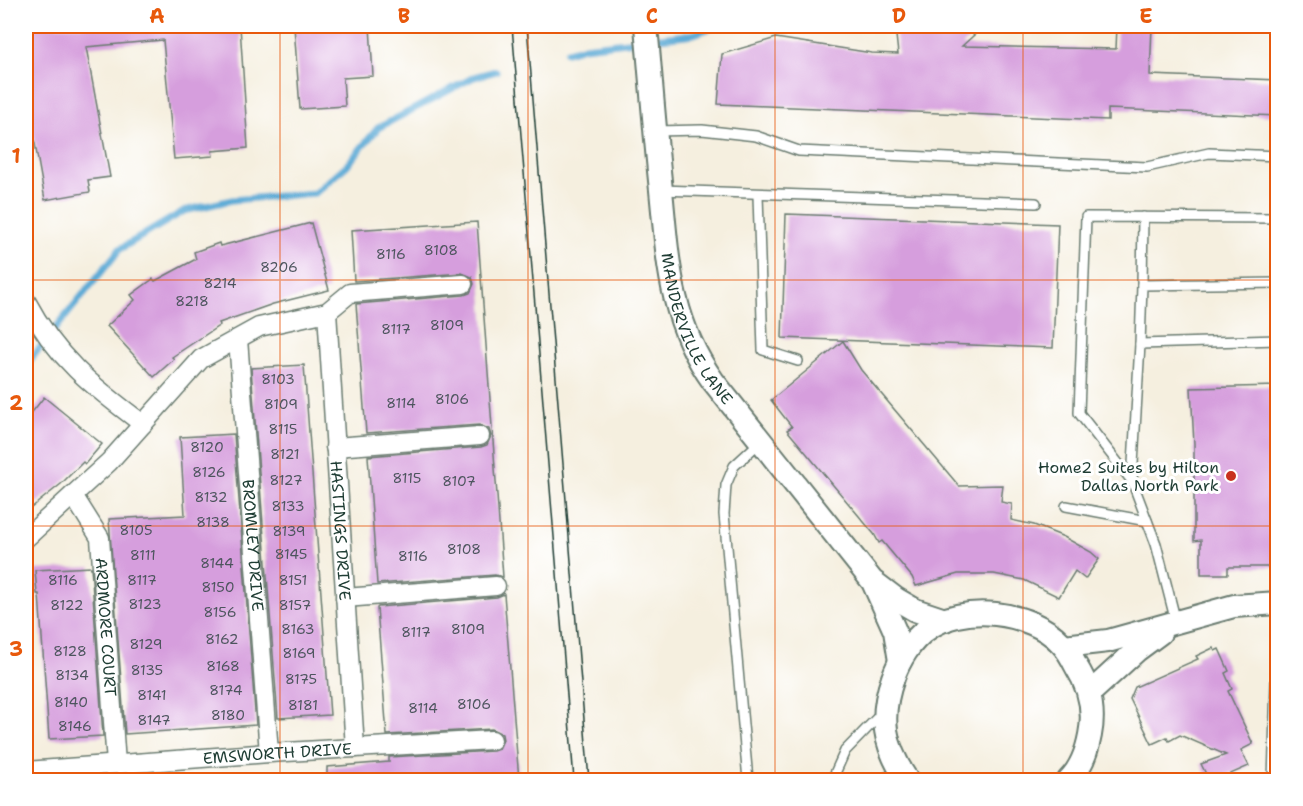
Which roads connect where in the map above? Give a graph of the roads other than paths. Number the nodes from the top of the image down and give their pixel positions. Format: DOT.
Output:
graph roads {
  1 [pos="646,26"];
  2 [pos="654,131"];
  3 [pos="1278,156"];
  4 [pos="661,190"];
  5 [pos="758,195"];
  6 [pos="1036,203"];
  7 [pos="1143,217"];
  8 [pos="1278,218"];
  9 [pos="1278,283"];
  10 [pos="463,284"];
  11 [pos="1142,285"];
  12 [pos="26,301"];
  13 [pos="327,312"];
  14 [pos="238,339"];
  15 [pos="1278,340"];
  16 [pos="1140,344"];
  17 [pos="798,361"];
  18 [pos="143,424"];
  19 [pos="480,436"];
  20 [pos="760,442"];
  21 [pos="336,447"];
  22 [pos="1132,481"];
  23 [pos="73,495"];
  24 [pos="1066,506"];
  25 [pos="1148,521"];
  26 [pos="26,537"];
  27 [pos="873,582"];
  28 [pos="496,586"];
  29 [pos="345,598"];
  30 [pos="1278,603"];
  31 [pos="1278,613"];
  32 [pos="945,620"];
  33 [pos="1176,622"];
  34 [pos="1064,646"];
  35 [pos="900,661"];
  36 [pos="1090,693"];
  37 [pos="885,710"];
  38 [pos="492,740"];
  39 [pos="355,748"];
  40 [pos="268,753"];
  41 [pos="117,764"];
  42 [pos="26,771"];
  43 [pos="905,777"];
  44 [pos="748,780"];
  45 [pos="832,780"];
  46 [pos="876,780"];
  47 [pos="1070,780"];
  48 [pos="1273,780"];
  1 -- 2 [label="street, MANDERVILLE LANE"];
  2 -- 3 [label="lane"];
  2 -- 4 [label="street, MANDERVILLE LANE"];
  4 -- 5 [label="lane"];
  4 -- 20 [label="street, MANDERVILLE LANE"];
  5 -- 6 [label="lane"];
  5 -- 17 [label="lane"];
  7 -- 8 [label="lane"];
  7 -- 11 [label="lane"];
  7 -- 22 [label="lane"];
  9 -- 11 [label="lane"];
  10 -- 13 [label="street"];
  11 -- 16 [label="lane"];
  12 -- 18 [label="street"];
  13 -- 14 [label="street"];
  13 -- 21 [label="street, HASTINGS DRIVE"];
  14 -- 18 [label="street"];
  14 -- 40 [label="street, BROMLEY DRIVE"];
  15 -- 16 [label="lane"];
  16 -- 22 [label="lane"];
  18 -- 23 [label="street"];
  19 -- 21 [label="street"];
  20 -- 27 [label="street, MANDERVILLE LANE"];
  20 -- 44 [label="lane"];
  21 -- 29 [label="street, HASTINGS DRIVE"];
  22 -- 25 [label="lane"];
  23 -- 26 [label="street"];
  23 -- 41 [label="street, ARDMORE COURT"];
  24 -- 25 [label="lane"];
  25 -- 33 [label="lane"];
  27 -- 32 [label="street, MANDERVILLE LANE"];
  27 -- 35 [label="street, MANDERVILLE LANE"];
  28 -- 29 [label="street"];
  29 -- 39 [label="street, HASTINGS DRIVE"];
  30 -- 33 [label="street"];
  31 -- 48 [label="lane"];
  32 -- 34 [label="street"];
  32 -- 35 [label="street"];
  33 -- 34 [label="street"];
  33 -- 36 [label="street"];
  34 -- 36 [label="street"];
  35 -- 37 [label="street"];
  36 -- 47 [label="street"];
  37 -- 43 [label="street"];
  37 -- 45 [label="lane"];
  38 -- 39 [label="street, EMSWORTH DRIVE"];
  39 -- 40 [label="street, EMSWORTH DRIVE"];
  40 -- 41 [label="street, EMSWORTH DRIVE"];
  41 -- 42 [label="street, EMSWORTH DRIVE"];
  43 -- 46 [label="lane"];
}
